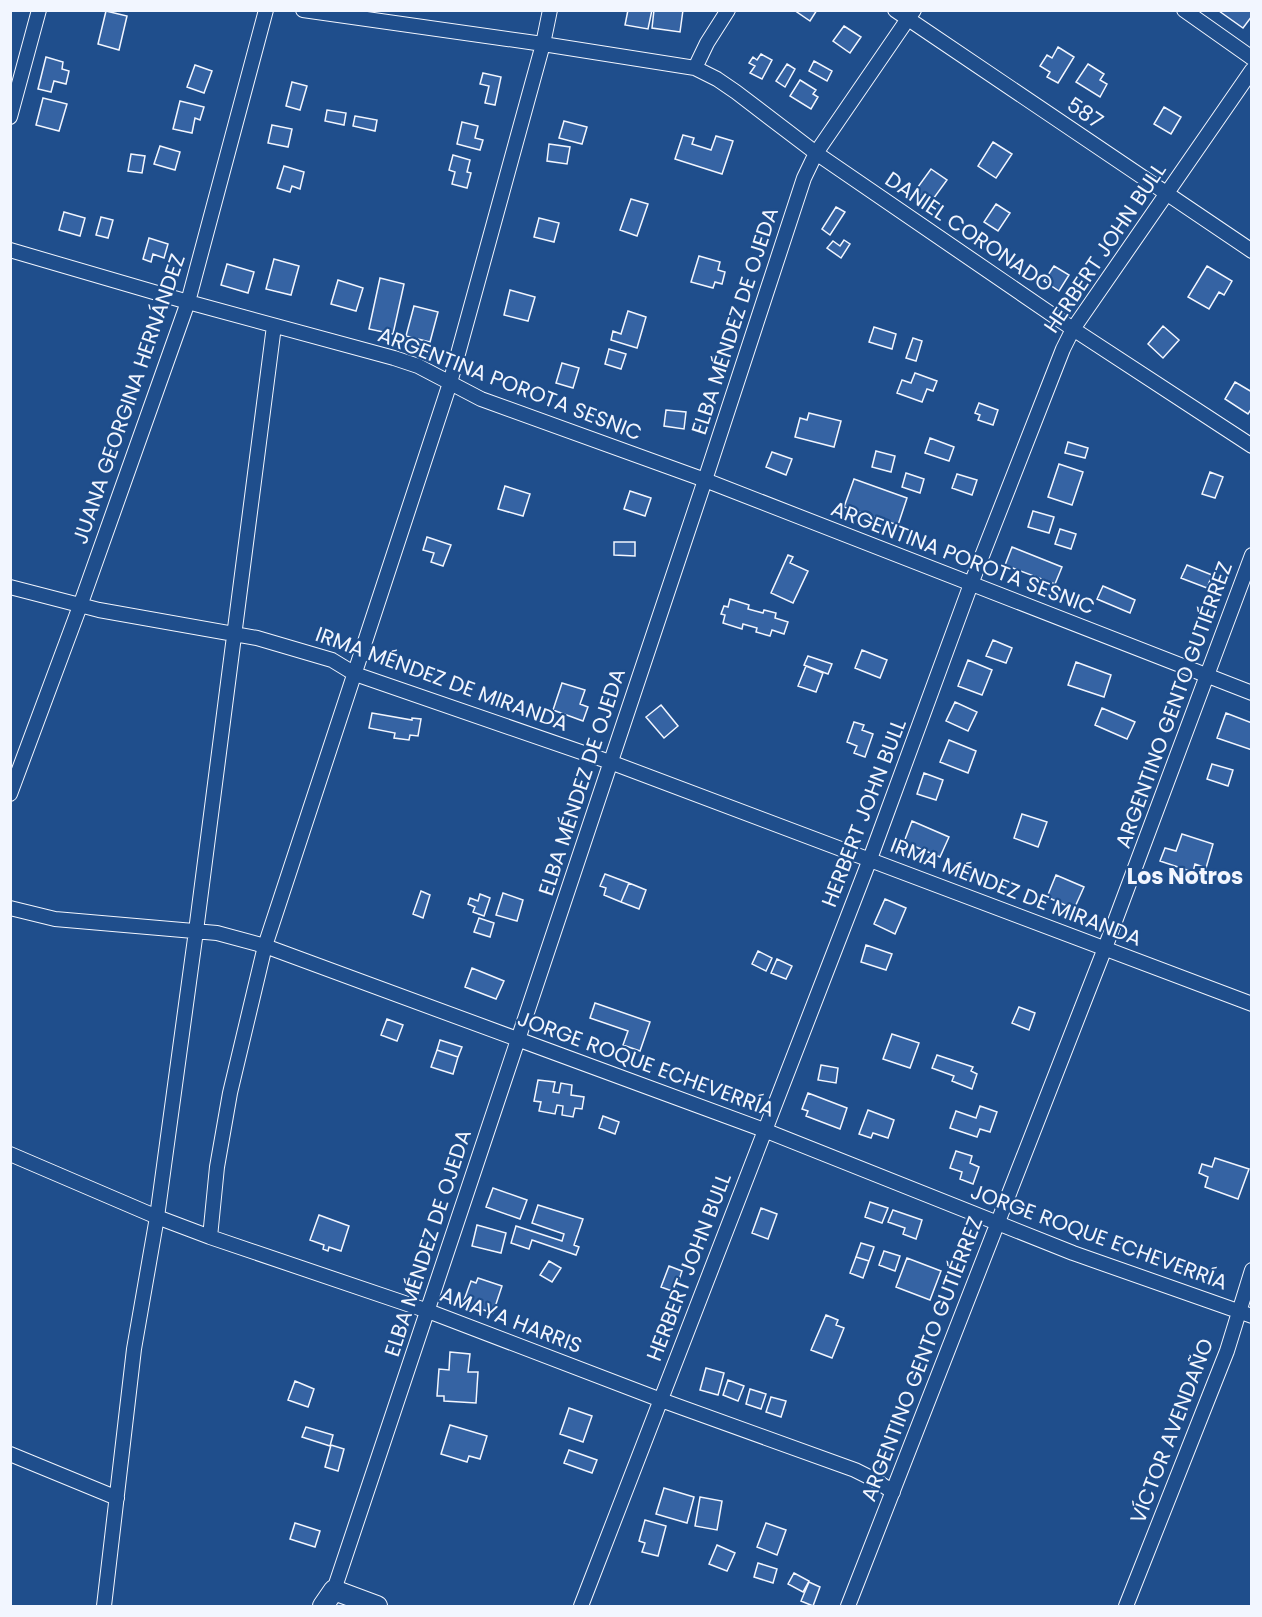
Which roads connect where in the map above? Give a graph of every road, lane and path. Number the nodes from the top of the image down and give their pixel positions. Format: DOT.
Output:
graph roads {
  1 [pos="39,10"];
  2 [pos="266,10"];
  3 [pos="303,10"];
  4 [pos="550,10"];
  5 [pos="728,10"];
  6 [pos="895,10"];
  7 [pos="1184,10"];
  8 [pos="911,15"];
  9 [pos="543,44"];
  10 [pos="1251,58"];
  11 [pos="695,68"];
  12 [pos="1251,70"];
  13 [pos="10,117"];
  14 [pos="816,153"];
  15 [pos="1167,194"];
  16 [pos="10,250"];
  17 [pos="1251,251"];
  18 [pos="188,302"];
  19 [pos="274,326"];
  20 [pos="1073,328"];
  21 [pos="450,383"];
  22 [pos="1251,446"];
  23 [pos="705,480"];
  24 [pos="1251,555"];
  25 [pos="971,584"];
  26 [pos="10,588"];
  27 [pos="80,606"];
  28 [pos="235,633"];
  29 [pos="355,674"];
  30 [pos="1207,676"];
  31 [pos="1251,693"];
  32 [pos="610,762"];
  33 [pos="10,794"];
  34 [pos="870,859"];
  35 [pos="10,908"];
  36 [pos="196,931"];
  37 [pos="265,946"];
  38 [pos="1106,948"];
  39 [pos="1251,1004"];
  40 [pos="518,1039"];
  41 [pos="764,1130"];
  42 [pos="10,1154"];
  43 [pos="156,1217"];
  44 [pos="997,1223"];
  45 [pos="210,1237"];
  46 [pos="1251,1270"];
  47 [pos="428,1311"];
  48 [pos="1245,1314"];
  49 [pos="661,1400"];
  50 [pos="10,1454"];
  51 [pos="892,1492"];
  52 [pos="117,1498"];
  53 [pos="329,1598"];
  54 [pos="105,1606"];
  55 [pos="377,1606"];
  56 [pos="581,1606"];
  57 [pos="848,1606"];
  58 [pos="1126,1606"];
  1 -- 13 [label="street"];
  2 -- 18 [label="street, JUANA GEORGINA HERNÁNDEZ"];
  3 -- 9 [label="street, DANIEL CORONADO"];
  4 -- 9 [label="street"];
  5 -- 11 [label="street"];
  6 -- 8 [label="street, 587"];
  7 -- 10 [label="street"];
  8 -- 14 [label="street, ELBA MÉNDEZ DE OJEDA"];
  8 -- 15 [label="street, 587"];
  9 -- 11 [label="street, DANIEL CORONADO"];
  9 -- 21 [label="street"];
  11 -- 14 [label="street, DANIEL CORONADO"];
  12 -- 15 [label="street, HERBERT JOHN BULL"];
  14 -- 20 [label="street, DANIEL CORONADO"];
  14 -- 23 [label="street, ELBA MÉNDEZ DE OJEDA"];
  15 -- 17 [label="street, 587"];
  15 -- 20 [label="street, HERBERT JOHN BULL"];
  16 -- 18 [label="street, ARGENTINA POROTA SESNIC"];
  18 -- 19 [label="street, ARGENTINA POROTA SESNIC"];
  18 -- 27 [label="street, JUANA GEORGINA HERNÁNDEZ"];
  19 -- 21 [label="street, ARGENTINA POROTA SESNIC"];
  19 -- 28 [label="street"];
  20 -- 22 [label="street, DANIEL CORONADO"];
  20 -- 25 [label="street, HERBERT JOHN BULL"];
  21 -- 23 [label="street, ARGENTINA POROTA SESNIC"];
  21 -- 29 [label="street"];
  23 -- 25 [label="street, ARGENTINA POROTA SESNIC"];
  23 -- 32 [label="street, ELBA MÉNDEZ DE OJEDA"];
  24 -- 30 [label="street, ARGENTINO GENTO GUTIÉRREZ"];
  25 -- 30 [label="street, ARGENTINA POROTA SESNIC"];
  25 -- 34 [label="street, HERBERT JOHN BULL"];
  26 -- 27 [label="street, IRMA MÉNDEZ DE MIRANDA"];
  27 -- 28 [label="street, IRMA MÉNDEZ DE MIRANDA"];
  27 -- 33 [label="street, JUANA GEORGINA HERNÁNDEZ"];
  28 -- 29 [label="street, IRMA MÉNDEZ DE MIRANDA"];
  28 -- 36 [label="street"];
  29 -- 32 [label="street, IRMA MÉNDEZ DE MIRANDA"];
  29 -- 37 [label="street"];
  30 -- 31 [label="street, ARGENTINA POROTA SESNIC"];
  30 -- 38 [label="street, ARGENTINO GENTO GUTIÉRREZ"];
  32 -- 34 [label="street, IRMA MÉNDEZ DE MIRANDA"];
  32 -- 40 [label="street, ELBA MÉNDEZ DE OJEDA"];
  34 -- 38 [label="street, IRMA MÉNDEZ DE MIRANDA"];
  34 -- 41 [label="street, HERBERT JOHN BULL"];
  35 -- 36 [label="street, JORGE ROQUE ECHEVERRÍA"];
  36 -- 37 [label="street, JORGE ROQUE ECHEVERRÍA"];
  36 -- 43 [label="street"];
  37 -- 40 [label="street, JORGE ROQUE ECHEVERRÍA"];
  37 -- 45 [label="street"];
  38 -- 39 [label="street, IRMA MÉNDEZ DE MIRANDA"];
  38 -- 44 [label="street, ARGENTINO GENTO GUTIÉRREZ"];
  40 -- 41 [label="street, JORGE ROQUE ECHEVERRÍA"];
  40 -- 47 [label="street, ELBA MÉNDEZ DE OJEDA"];
  41 -- 44 [label="street, JORGE ROQUE ECHEVERRÍA"];
  41 -- 49 [label="street, HERBERT JOHN BULL"];
  42 -- 43 [label="street, AMAYA HARRIS"];
  43 -- 45 [label="street, AMAYA HARRIS"];
  43 -- 52 [label="street"];
  44 -- 48 [label="street, JORGE ROQUE ECHEVERRÍA"];
  44 -- 51 [label="street, ARGENTINO GENTO GUTIÉRREZ"];
  45 -- 47 [label="street, AMAYA HARRIS"];
  46 -- 48 [label="street, VÍCTOR AVENDAÑO"];
  47 -- 49 [label="street, AMAYA HARRIS"];
  47 -- 53 [label="street, ELBA MÉNDEZ DE OJEDA"];
  48 -- 58 [label="street, VÍCTOR AVENDAÑO"];
  49 -- 51 [label="street, AMAYA HARRIS"];
  49 -- 56 [label="street, HERBERT JOHN BULL"];
  50 -- 52 [label="street"];
  51 -- 57 [label="street, ARGENTINO GENTO GUTIÉRREZ"];
  52 -- 54 [label="street"];
  53 -- 55 [label="street"];
}
